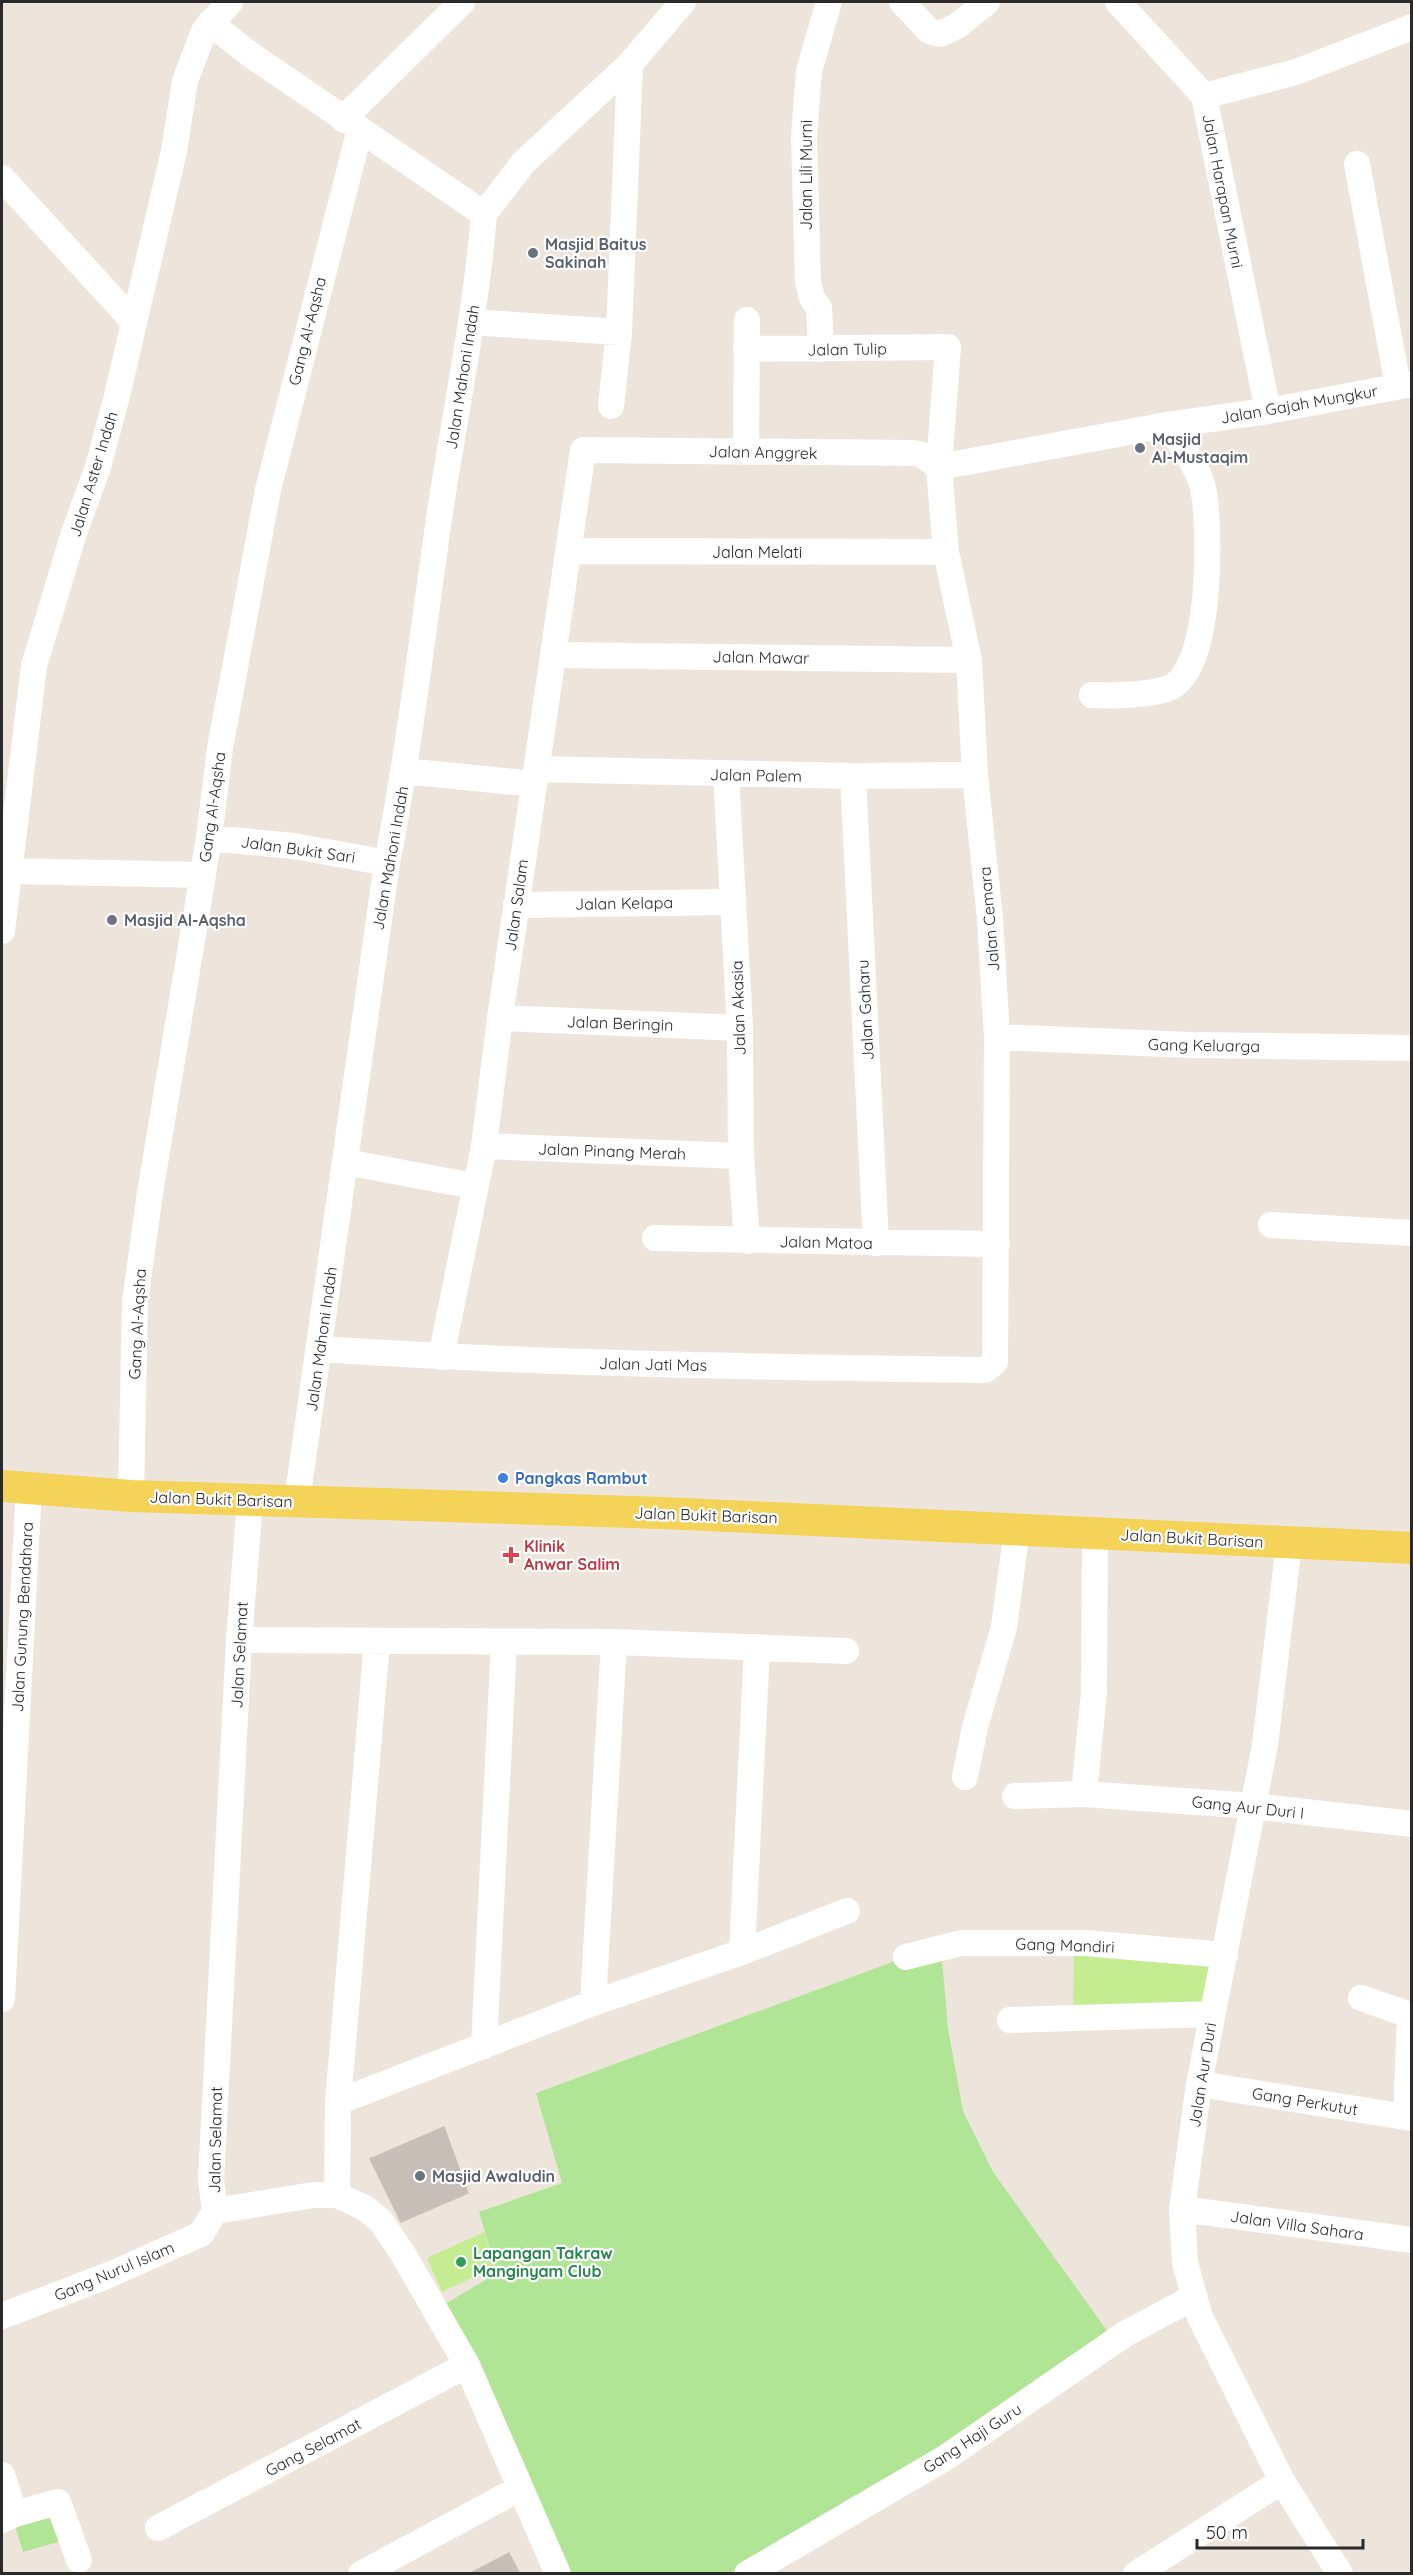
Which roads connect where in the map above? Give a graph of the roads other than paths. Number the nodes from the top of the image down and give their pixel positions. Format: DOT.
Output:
graph roads {
  1 [pos="230,2"];
  2 [pos="462,2"];
  3 [pos="683,2"];
  4 [pos="829,2"];
  5 [pos="902,2"];
  6 [pos="987,2"];
  7 [pos="1118,2"];
  8 [pos="210,23"];
  9 [pos="1412,27"];
  10 [pos="630,64"];
  11 [pos="1204,96"];
  12 [pos="351,124"];
  13 [pos="1357,164"];
  14 [pos="2,178"];
  15 [pos="484,214"];
  16 [pos="747,320"];
  17 [pos="134,322"];
  18 [pos="471,322"];
  19 [pos="619,332"];
  20 [pos="948,347"];
  21 [pos="746,349"];
  22 [pos="821,350"];
  23 [pos="1405,385"];
  24 [pos="611,406"];
  25 [pos="1268,411"];
  26 [pos="1167,424"];
  27 [pos="583,450"];
  28 [pos="746,452"];
  29 [pos="939,467"];
  30 [pos="568,551"];
  31 [pos="946,552"];
  32 [pos="554,655"];
  33 [pos="969,660"];
  34 [pos="1092,695"];
  35 [pos="405,771"];
  36 [pos="726,774"];
  37 [pos="975,775"];
  38 [pos="535,776"];
  39 [pos="853,776"];
  40 [pos="209,838"];
  41 [pos="7,856"];
  42 [pos="387,862"];
  43 [pos="203,875"];
  44 [pos="732,902"];
  45 [pos="516,905"];
  46 [pos="2,930"];
  47 [pos="500,1018"];
  48 [pos="740,1028"];
  49 [pos="997,1037"];
  50 [pos="1412,1048"];
  51 [pos="483,1146"];
  52 [pos="741,1156"];
  53 [pos="346,1162"];
  54 [pos="473,1186"];
  55 [pos="1271,1225"];
  56 [pos="1412,1233"];
  57 [pos="655,1238"];
  58 [pos="747,1241"];
  59 [pos="876,1243"];
  60 [pos="998,1244"];
  61 [pos="321,1349"];
  62 [pos="441,1357"];
  63 [pos="985,1370"];
  64 [pos="15,1486"];
  65 [pos="131,1496"];
  66 [pos="250,1501"];
  67 [pos="297,1501"];
  68 [pos="1017,1529"];
  69 [pos="1095,1532"];
  70 [pos="1289,1544"];
  71 [pos="1412,1548"];
  72 [pos="239,1640"];
  73 [pos="377,1642"];
  74 [pos="504,1642"];
  75 [pos="614,1642"];
  76 [pos="757,1647"];
  77 [pos="846,1651"];
  78 [pos="965,1777"];
  79 [pos="1084,1794"];
  80 [pos="1015,1796"];
  81 [pos="1254,1806"];
  82 [pos="1412,1824"];
  83 [pos="847,1911"];
  84 [pos="742,1952"];
  85 [pos="1225,1955"];
  86 [pos="906,1957"];
  87 [pos="1361,1998"];
  88 [pos="2,2000"];
  89 [pos="593,2002"];
  90 [pos="1212,2014"];
  91 [pos="1411,2015"];
  92 [pos="1010,2020"];
  93 [pos="484,2046"];
  94 [pos="1199,2084"];
  95 [pos="338,2102"];
  96 [pos="1409,2118"];
  97 [pos="337,2195"];
  98 [pos="1182,2209"];
  99 [pos="215,2211"];
  100 [pos="1412,2240"];
  101 [pos="1194,2297"];
  102 [pos="2,2316"];
  103 [pos="467,2365"];
  104 [pos="2,2475"];
  105 [pos="1282,2481"];
  106 [pos="520,2488"];
  107 [pos="8,2517"];
  108 [pos="158,2528"];
  109 [pos="79,2560"];
  110 [pos="1166,2566"];
  111 [pos="749,2573"];
  112 [pos="361,2574"];
  113 [pos="558,2574"];
  114 [pos="1136,2574"];
  115 [pos="1341,2574"];
  1 -- 8 [label="street, Jalan Aster Indah"];
  2 -- 12 [label="street"];
  3 -- 10 [label="street"];
  4 -- 22 [label="street, Jalan Lili Murni"];
  5 -- 6 [label="street"];
  7 -- 11 [label="street, Jalan Harapan Murni"];
  8 -- 12 [label="street"];
  8 -- 17 [label="street, Jalan Aster Indah"];
  9 -- 11 [label="street"];
  10 -- 15 [label="street"];
  10 -- 19 [label="street"];
  11 -- 25 [label="street, Jalan Harapan Murni"];
  12 -- 15 [label="street"];
  12 -- 40 [label="street, Gang Al-Aqsha"];
  13 -- 23 [label="street"];
  14 -- 17 [label="street"];
  15 -- 18 [label="street, Jalan Mahoni Indah"];
  16 -- 21 [label="street"];
  17 -- 41 [label="street, Jalan Aster Indah"];
  18 -- 19 [label="street"];
  18 -- 35 [label="street, Jalan Mahoni Indah"];
  19 -- 24 [label="street"];
  20 -- 22 [label="street, Jalan Tulip"];
  20 -- 29 [label="street, Jalan Cemara"];
  21 -- 22 [label="street, Jalan Tulip"];
  21 -- 28 [label="street"];
  23 -- 25 [label="street, Jalan Gajah Mungkur"];
  25 -- 26 [label="street, Jalan Gajah Mungkur"];
  26 -- 29 [label="street, Jalan Gajah Mungkur"];
  26 -- 34 [label="street"];
  27 -- 28 [label="street, Jalan Anggrek"];
  27 -- 30 [label="street, Jalan Salam"];
  28 -- 29 [label="street, Jalan Anggrek"];
  29 -- 31 [label="street, Jalan Cemara"];
  30 -- 31 [label="street, Jalan Melati"];
  30 -- 32 [label="street, Jalan Salam"];
  31 -- 33 [label="street, Jalan Cemara"];
  32 -- 33 [label="street, Jalan Mawar"];
  32 -- 38 [label="street, Jalan Salam"];
  33 -- 37 [label="street, Jalan Cemara"];
  35 -- 38 [label="street, Jalan Palem"];
  35 -- 42 [label="street, Jalan Mahoni Indah"];
  36 -- 38 [label="street, Jalan Palem"];
  36 -- 39 [label="street, Jalan Palem"];
  36 -- 44 [label="street, Jalan Akasia"];
  37 -- 39 [label="street, Jalan Palem"];
  37 -- 49 [label="street, Jalan Cemara"];
  38 -- 45 [label="street, Jalan Salam"];
  39 -- 59 [label="street, Jalan Gaharu"];
  40 -- 42 [label="street, Jalan Bukit Sari"];
  40 -- 43 [label="street, Gang Al-Aqsha"];
  41 -- 43 [label="street"];
  41 -- 46 [label="street, Jalan Aster Indah"];
  42 -- 53 [label="street, Jalan Mahoni Indah"];
  43 -- 65 [label="street, Gang Al-Aqsha"];
  44 -- 45 [label="street, Jalan Kelapa"];
  44 -- 48 [label="street, Jalan Akasia"];
  45 -- 47 [label="street, Jalan Salam"];
  47 -- 48 [label="street, Jalan Beringin"];
  47 -- 51 [label="street, Jalan Salam"];
  48 -- 52 [label="street, Jalan Akasia"];
  49 -- 50 [label="street, Gang Keluarga"];
  49 -- 60 [label="street, Jalan Cemara"];
  51 -- 52 [label="street, Jalan Pinang Merah"];
  51 -- 54 [label="street, Jalan Salam"];
  52 -- 58 [label="street, Jalan Akasia"];
  53 -- 54 [label="street"];
  53 -- 61 [label="street, Jalan Mahoni Indah"];
  54 -- 62 [label="street, Jalan Salam"];
  55 -- 56 [label="street"];
  57 -- 58 [label="street, Jalan Matoa"];
  58 -- 59 [label="street, Jalan Matoa"];
  59 -- 60 [label="street, Jalan Matoa"];
  60 -- 63 [label="street, Jalan Cemara"];
  61 -- 62 [label="street, Jalan Jati Mas"];
  61 -- 67 [label="street, Jalan Mahoni Indah"];
  62 -- 63 [label="street, Jalan Jati Mas"];
  64 -- 65 [label="main road, Jalan Bukit Barisan"];
  64 -- 88 [label="street, Jalan Gunung Bendahara"];
  65 -- 66 [label="main road, Jalan Bukit Barisan"];
  66 -- 67 [label="main road, Jalan Bukit Barisan"];
  66 -- 72 [label="street, Jalan Selamat"];
  67 -- 68 [label="main road, Jalan Bukit Barisan"];
  68 -- 69 [label="main road, Jalan Bukit Barisan"];
  68 -- 78 [label="street"];
  69 -- 70 [label="main road, Jalan Bukit Barisan"];
  69 -- 79 [label="street"];
  70 -- 71 [label="main road, Jalan Bukit Barisan"];
  70 -- 81 [label="street, Jalan Aur Duri"];
  72 -- 73 [label="street"];
  72 -- 99 [label="street, Jalan Selamat"];
  73 -- 74 [label="street"];
  73 -- 95 [label="street"];
  74 -- 75 [label="street"];
  74 -- 93 [label="street"];
  75 -- 76 [label="street"];
  75 -- 89 [label="street"];
  76 -- 77 [label="street"];
  76 -- 84 [label="street"];
  79 -- 80 [label="street, Gang Aur Duri I"];
  79 -- 81 [label="street, Gang Aur Duri I"];
  81 -- 82 [label="street, Gang Aur Duri I"];
  81 -- 85 [label="street, Jalan Aur Duri"];
  83 -- 84 [label="street"];
  84 -- 89 [label="street"];
  85 -- 86 [label="street, Gang Mandiri"];
  85 -- 90 [label="street, Jalan Aur Duri"];
  87 -- 91 [label="street"];
  89 -- 93 [label="street"];
  90 -- 92 [label="street"];
  90 -- 94 [label="street, Jalan Aur Duri"];
  91 -- 96 [label="street"];
  93 -- 95 [label="street"];
  94 -- 96 [label="street, Gang Perkutut"];
  94 -- 98 [label="street, Jalan Aur Duri"];
  95 -- 97 [label="street"];
  97 -- 99 [label="street, Jalan Selamat"];
  97 -- 103 [label="street, Jalan Selamat"];
  98 -- 100 [label="street, Jalan Villa Sahara"];
  98 -- 101 [label="street, Jalan Aur Duri"];
  99 -- 102 [label="street, Gang Nurul Islam"];
  101 -- 105 [label="street, Jalan Aur Duri"];
  101 -- 111 [label="street, Gang Haji Guru"];
  103 -- 106 [label="street, Jalan Selamat"];
  103 -- 108 [label="street, Gang Selamat"];
  104 -- 107 [label="street"];
  105 -- 110 [label="street"];
  105 -- 115 [label="street, Jalan Aur Duri"];
  106 -- 112 [label="street"];
  106 -- 113 [label="street, Jalan Selamat"];
  107 -- 109 [label="street"];
  110 -- 114 [label="street"];
}
